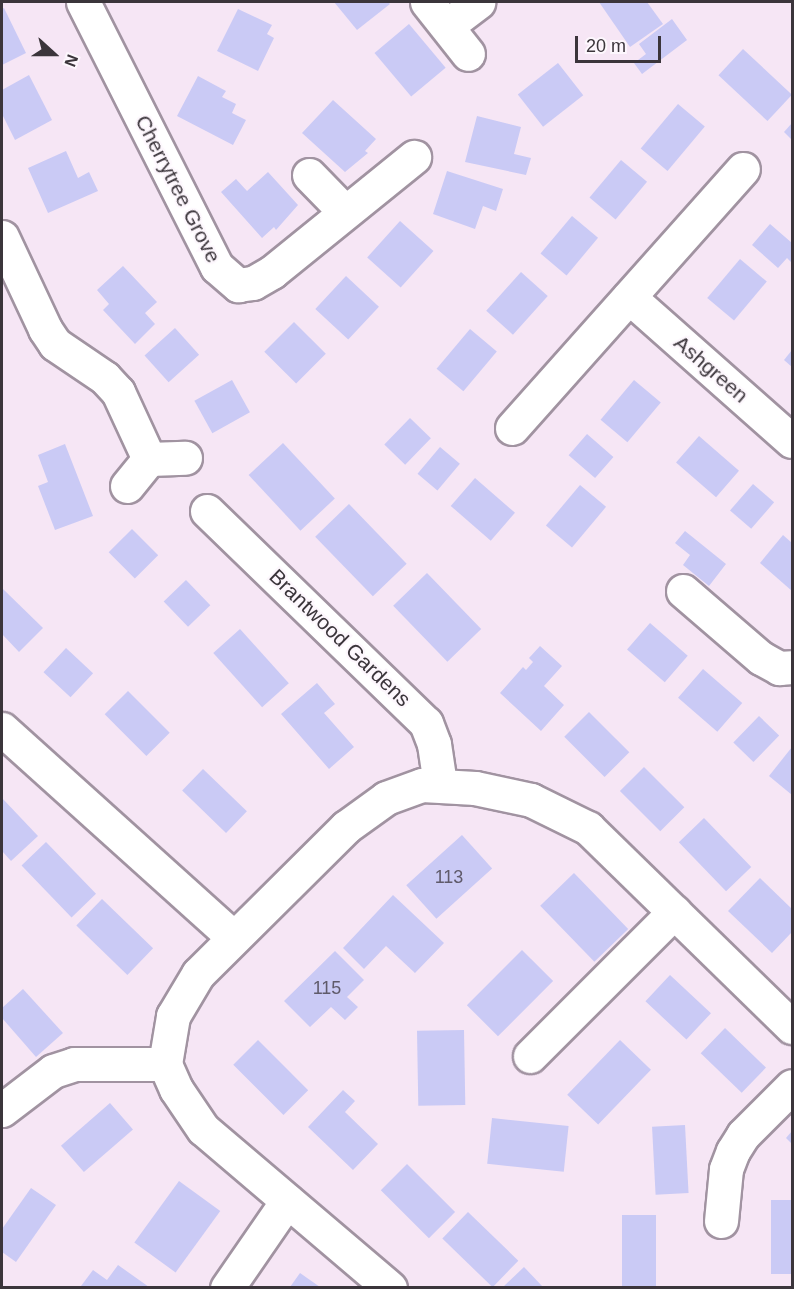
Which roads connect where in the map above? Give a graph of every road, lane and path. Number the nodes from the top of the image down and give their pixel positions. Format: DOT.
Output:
graph roads {
  1 [pos="83,2"];
  2 [pos="478,2"];
  3 [pos="437,14"];
  4 [pos="468,54"];
  5 [pos="414,157"];
  6 [pos="743,170"];
  7 [pos="309,175"];
  8 [pos="344,211"];
  9 [pos="3,245"];
  10 [pos="629,297"];
  11 [pos="512,428"];
  12 [pos="792,441"];
  13 [pos="185,458"];
  14 [pos="150,459"];
  15 [pos="127,486"];
  16 [pos="207,511"];
  17 [pos="683,591"];
  18 [pos="792,667"];
  19 [pos="2,729"];
  20 [pos="440,784"];
  21 [pos="674,912"];
  22 [pos="233,937"];
  23 [pos="792,1027"];
  24 [pos="530,1056"];
  25 [pos="165,1064"];
  26 [pos="792,1086"];
  27 [pos="2,1107"];
  28 [pos="287,1201"];
  29 [pos="721,1221"];
  30 [pos="227,1287"];
  31 [pos="390,1287"];
  1 -- 8 [label="street, Cherrytree Grove"];
  2 -- 3 [label="street"];
  3 -- 4 [label="street"];
  5 -- 8 [label="street, Cherrytree Grove"];
  6 -- 10 [label="street"];
  7 -- 8 [label="street"];
  9 -- 14 [label="street"];
  10 -- 11 [label="street"];
  10 -- 12 [label="street, Ashgreen"];
  13 -- 14 [label="street"];
  14 -- 15 [label="street"];
  16 -- 20 [label="street, Brantwood Gardens"];
  17 -- 18 [label="street"];
  19 -- 22 [label="street"];
  20 -- 21 [label="street"];
  20 -- 22 [label="street"];
  21 -- 23 [label="street"];
  21 -- 24 [label="street"];
  22 -- 25 [label="street"];
  25 -- 27 [label="street"];
  25 -- 28 [label="street"];
  26 -- 29 [label="street"];
  28 -- 30 [label="street"];
  28 -- 31 [label="street"];
}
